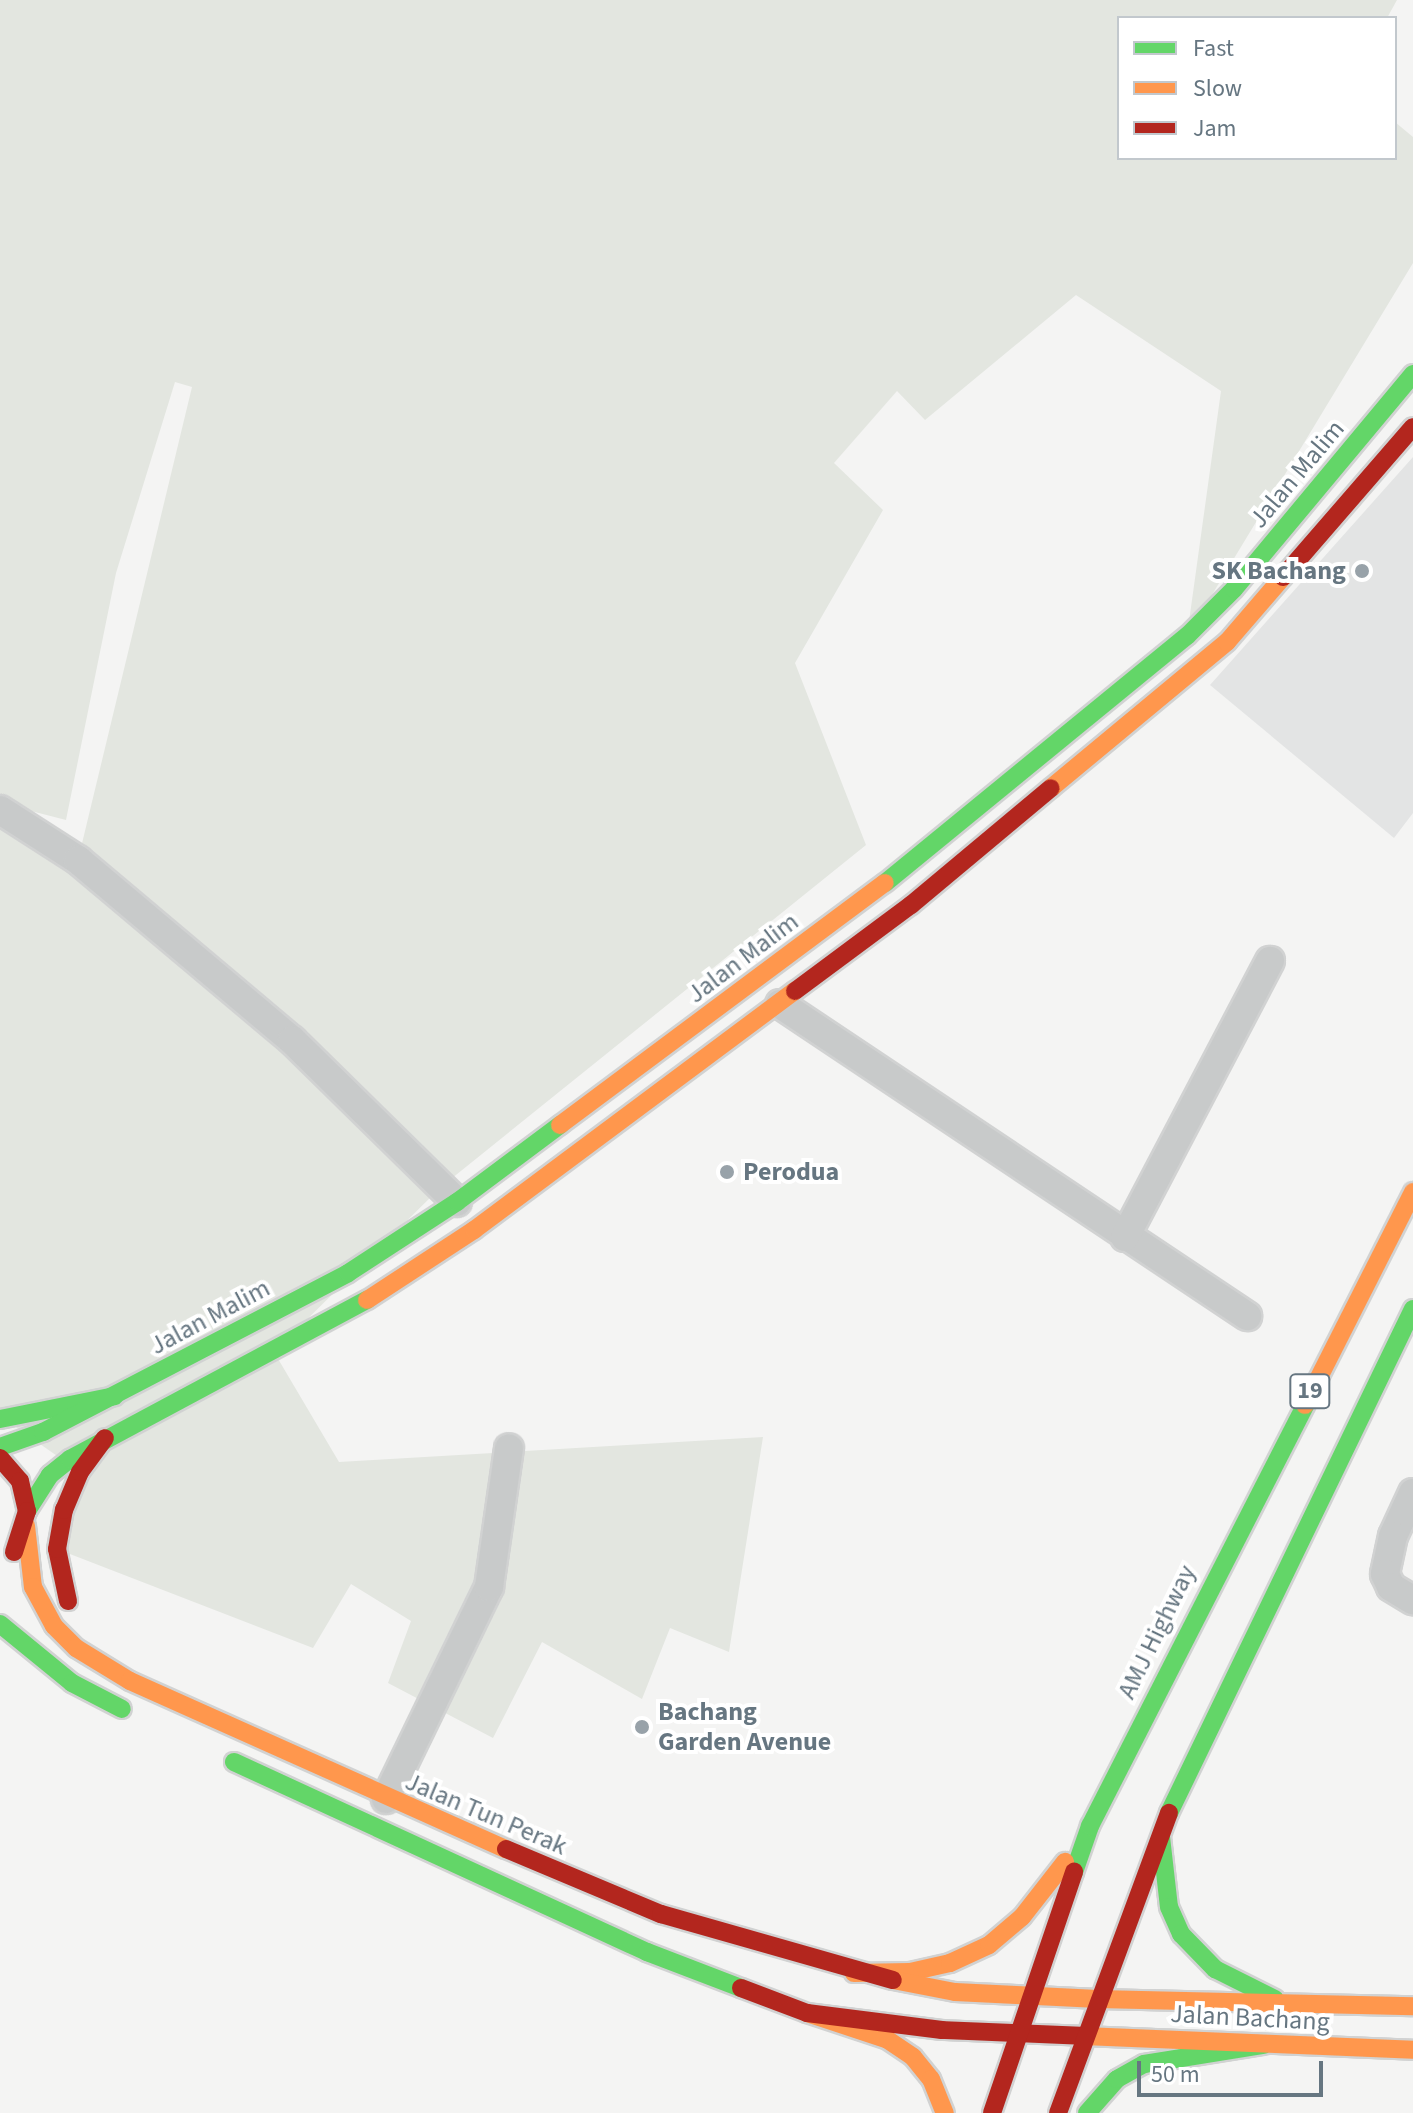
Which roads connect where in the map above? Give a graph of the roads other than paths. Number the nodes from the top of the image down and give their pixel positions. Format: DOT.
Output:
graph roads {
  1 [pos="1413,374"];
  2 [pos="1413,427"];
  3 [pos="0,810"];
  4 [pos="1270,961"];
  5 [pos="780,1004"];
  6 [pos="1413,1192"];
  7 [pos="457,1202"];
  8 [pos="1125,1237"];
  9 [pos="1413,1309"];
  10 [pos="1247,1316"];
  11 [pos="115,1396"];
  12 [pos="0,1419"];
  13 [pos="105,1438"];
  14 [pos="0,1447"];
  15 [pos="509,1448"];
  16 [pos="0,1458"];
  17 [pos="1413,1493"];
  18 [pos="27,1518"];
  19 [pos="0,1567"];
  20 [pos="1413,1600"];
  21 [pos="0,1624"];
  22 [pos="130,1681"];
  23 [pos="144,1719"];
  24 [pos="216,1754"];
  25 [pos="386,1799"];
  26 [pos="1090,1826"];
  27 [pos="1160,1831"];
  28 [pos="854,1973"];
  29 [pos="1030,1998"];
  30 [pos="1411,1998"];
  31 [pos="1098,1999"];
  32 [pos="1275,1999"];
  33 [pos="807,2013"];
  34 [pos="1016,2035"];
  35 [pos="1084,2036"];
  36 [pos="1263,2045"];
  37 [pos="1413,2050"];
  38 [pos="945,2113"];
  39 [pos="992,2113"];
  40 [pos="1058,2113"];
  41 [pos="1087,2113"];
  1 -- 7 [label="main road, Jalan Malim"];
  2 -- 5 [label="main road"];
  3 -- 7 [label="street"];
  4 -- 8 [label="street"];
  5 -- 8 [label="street"];
  5 -- 13 [label="main road"];
  6 -- 26 [label="main road, AMJ Highway / 19"];
  7 -- 11 [label="main road, Jalan Malim"];
  8 -- 10 [label="street"];
  9 -- 27 [label="main road, 19"];
  11 -- 12 [label="main road"];
  11 -- 14 [label="main road, Jalan Malim"];
  13 -- 18 [label="main road"];
  13 -- 22 [label="main road"];
  15 -- 25 [label="street"];
  16 -- 18 [label="main road, Jalan Tun Perak"];
  17 -- 20 [label="street"];
  18 -- 19 [label="main road"];
  18 -- 22 [label="main road, Jalan Tun Perak"];
  21 -- 23 [label="main road"];
  22 -- 25 [label="main road, Jalan Tun Perak"];
  24 -- 33 [label="main road"];
  25 -- 28 [label="main road, Jalan Tun Perak"];
  26 -- 28 [label="main road"];
  26 -- 29 [label="main road, AMJ Highway / 19"];
  27 -- 31 [label="main road, 19"];
  27 -- 32 [label="main road"];
  28 -- 29 [label="main road, Jalan Tun Perak"];
  29 -- 31 [label="main road, Jalan Bachang"];
  29 -- 34 [label="main road, AMJ Highway / 19"];
  30 -- 32 [label="main road, Jalan Bachang"];
  31 -- 32 [label="main road, Jalan Bachang"];
  31 -- 35 [label="main road, 19"];
  33 -- 34 [label="main road"];
  33 -- 38 [label="main road"];
  34 -- 35 [label="main road, Jalan Bachang"];
  34 -- 39 [label="main road, AMJ Highway / 19"];
  35 -- 36 [label="main road, Jalan Bachang"];
  35 -- 40 [label="main road, 19"];
  36 -- 37 [label="main road, Jalan Bachang"];
  36 -- 41 [label="main road"];
}
